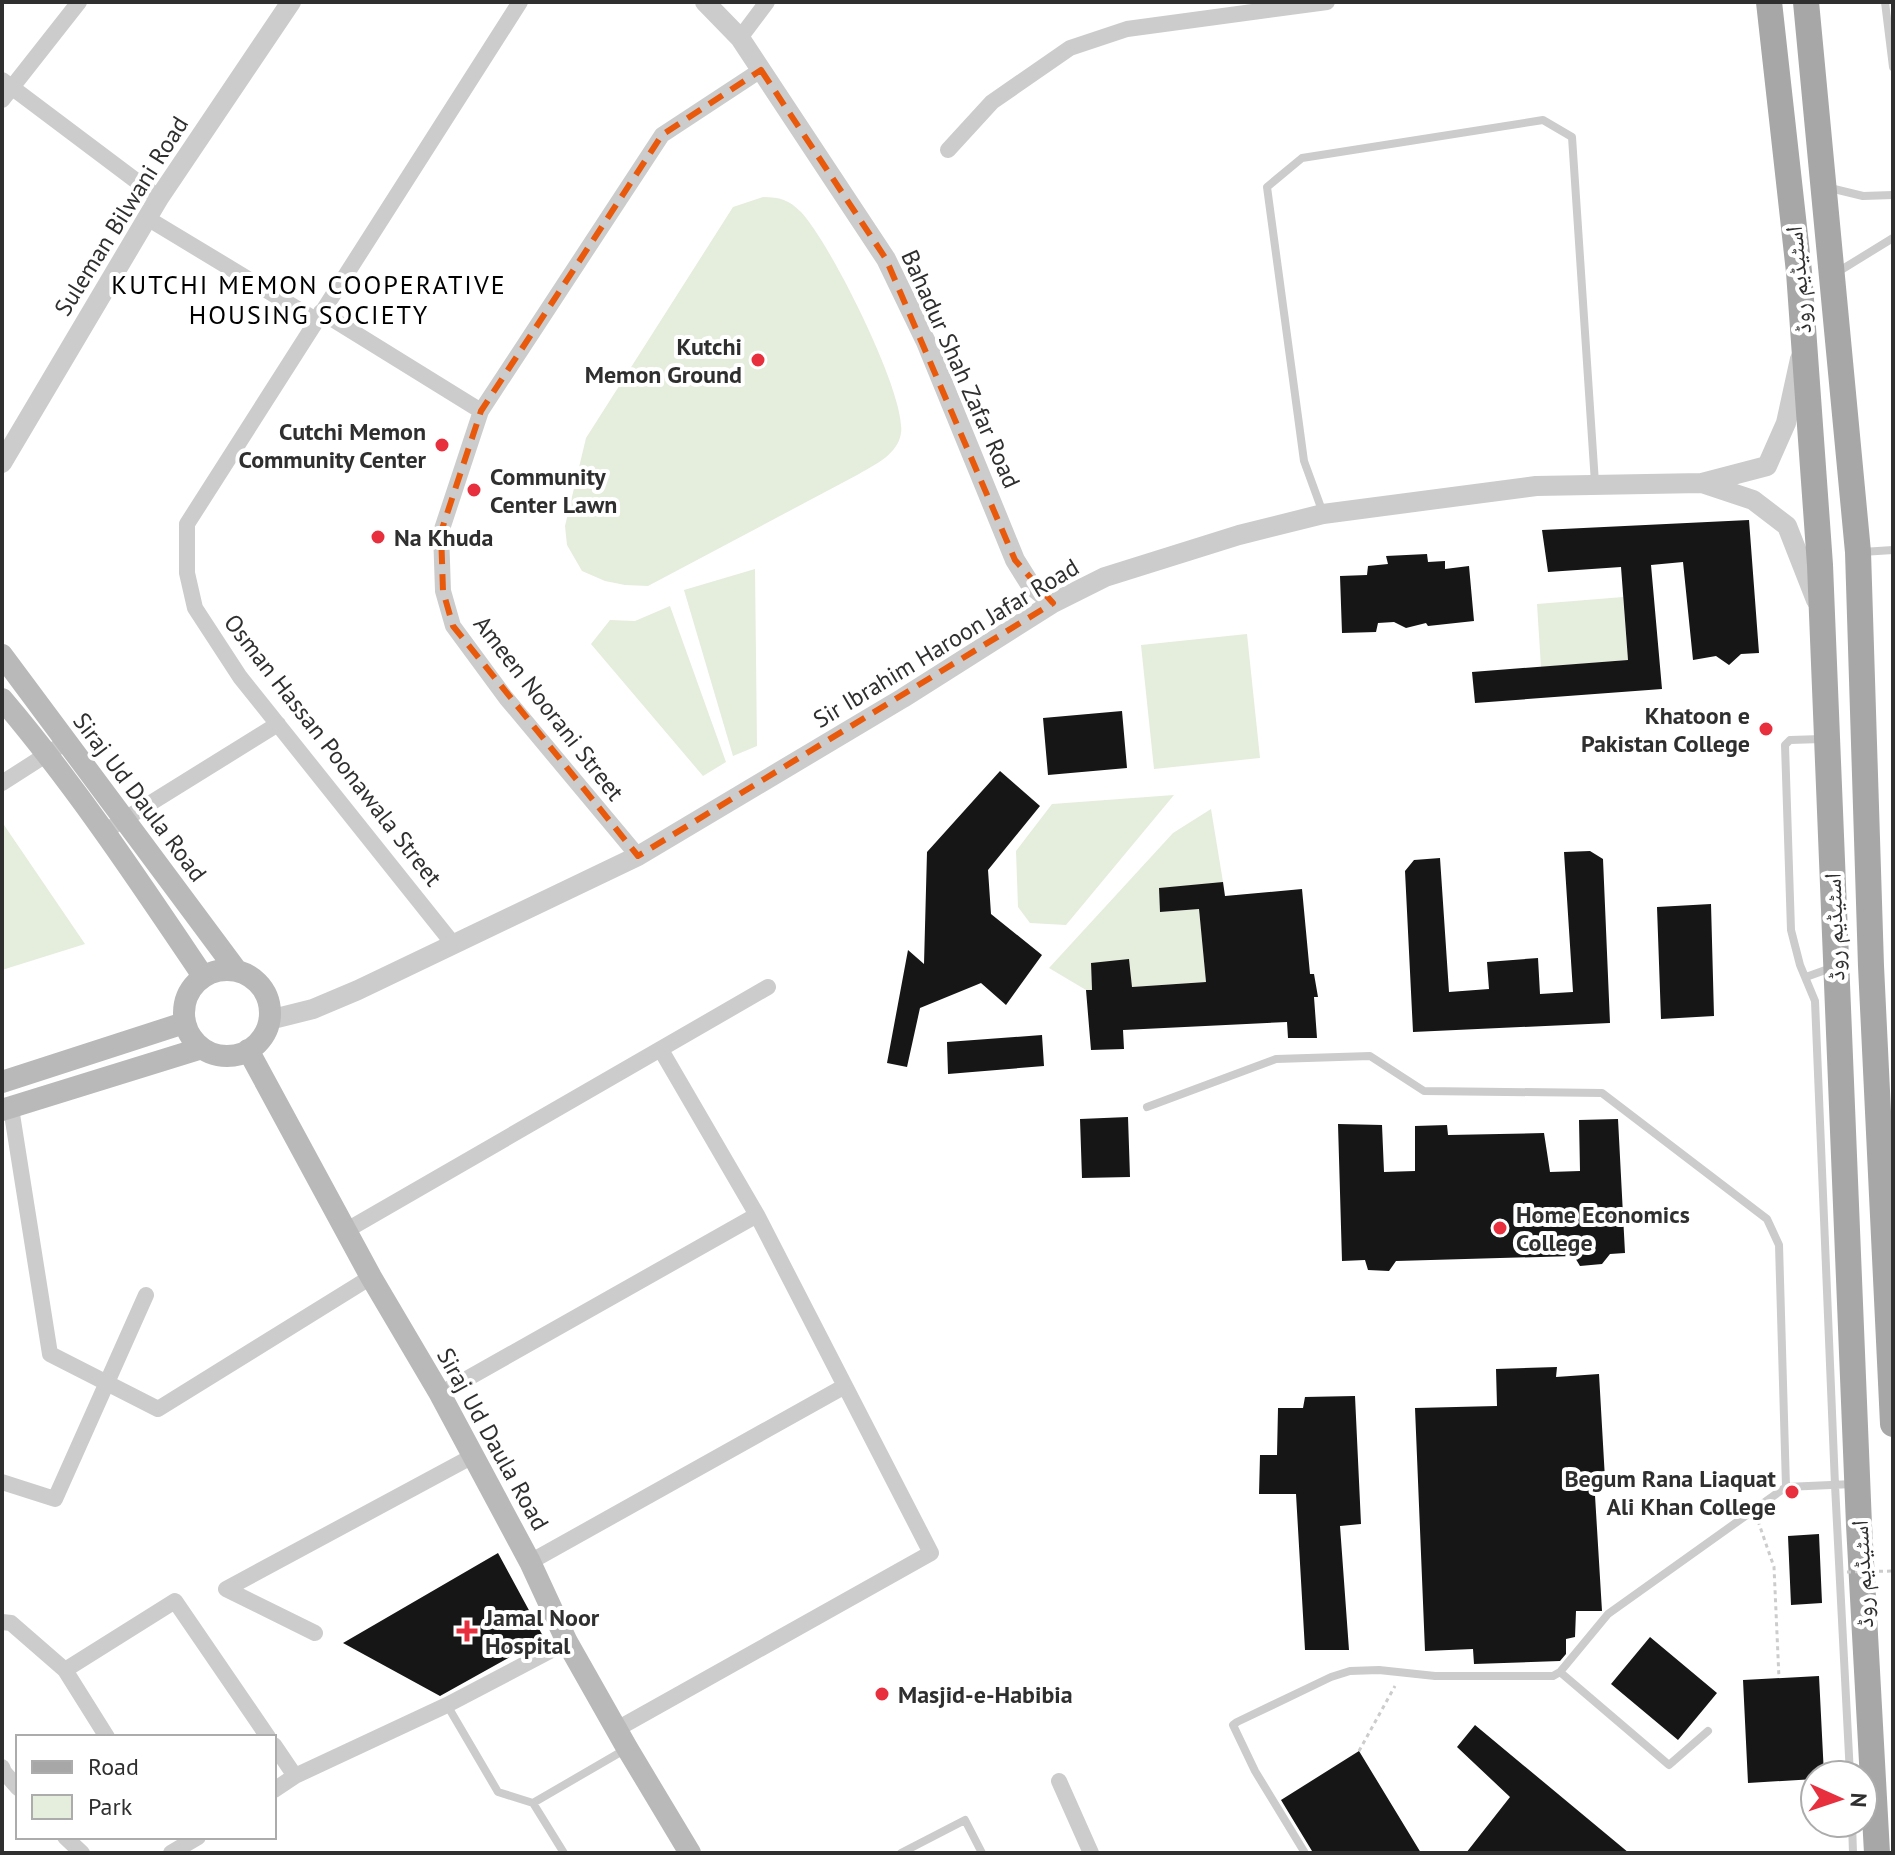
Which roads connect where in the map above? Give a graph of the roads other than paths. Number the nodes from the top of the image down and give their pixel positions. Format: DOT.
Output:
graph roads {
  1 [pos="79,2"];
  2 [pos="291,2"];
  3 [pos="520,2"];
  4 [pos="705,2"];
  5 [pos="767,2"];
  6 [pos="1327,2"];
  7 [pos="1769,2"];
  8 [pos="1806,2"];
  9 [pos="1885,2"];
  10 [pos="1249,7"];
  11 [pos="740,38"];
  12 [pos="1893,67"];
  13 [pos="761,70"];
  14 [pos="5,89"];
  15 [pos="948,150"];
  16 [pos="1822,184"];
  17 [pos="1893,195"];
  18 [pos="159,198"];
  19 [pos="147,218"];
  20 [pos="1893,238"];
  21 [pos="1830,277"];
  22 [pos="318,316"];
  23 [pos="1804,344"];
  24 [pos="481,411"];
  25 [pos="2,463"];
  26 [pos="1702,483"];
  27 [pos="1595,485"];
  28 [pos="1323,514"];
  29 [pos="1893,550"];
  30 [pos="1858,552"];
  31 [pos="1053,603"];
  32 [pos="1823,620"];
  33 [pos="2,655"];
  34 [pos="2,699"];
  35 [pos="278,724"];
  36 [pos="1827,739"];
  37 [pos="58,748"];
  38 [pos="2,783"];
  39 [pos="125,818"];
  40 [pos="104,832"];
  41 [pos="638,856"];
  42 [pos="454,945"];
  43 [pos="1836,966"];
  44 [pos="1871,966"];
  45 [pos="237,971"];
  46 [pos="203,976"];
  47 [pos="1806,977"];
  48 [pos="768,987"];
  49 [pos="269,1020"];
  50 [pos="184,1023"];
  51 [pos="202,1048"];
  52 [pos="248,1050"];
  53 [pos="661,1050"];
  54 [pos="2,1082"];
  55 [pos="1147,1107"];
  56 [pos="6,1109"];
  57 [pos="757,1215"];
  58 [pos="347,1230"];
  59 [pos="371,1277"];
  60 [pos="146,1295"];
  61 [pos="1891,1364"];
  62 [pos="107,1383"];
  63 [pos="845,1386"];
  64 [pos="440,1394"];
  65 [pos="1893,1424"];
  66 [pos="473,1456"];
  67 [pos="2,1482"];
  68 [pos="1846,1485"];
  69 [pos="1786,1487"];
  70 [pos="530,1562"];
  71 [pos="2,1622"];
  72 [pos="315,1633"];
  73 [pos="567,1642"];
  74 [pos="65,1670"];
  75 [pos="1560,1672"];
  76 [pos="447,1705"];
  77 [pos="1708,1731"];
  78 [pos="106,1735"];
  79 [pos="267,1735"];
  80 [pos="622,1739"];
  81 [pos="276,1748"];
  82 [pos="1850,1759"];
  83 [pos="2,1767"];
  84 [pos="295,1776"];
  85 [pos="1059,1781"];
  86 [pos="16,1786"];
  87 [pos="276,1789"];
  88 [pos="533,1803"];
  89 [pos="67,1839"];
  90 [pos="194,1839"];
  91 [pos="174,1848"];
  92 [pos="562,1850"];
  93 [pos="82,1853"];
  94 [pos="548,1853"];
  95 [pos="690,1853"];
  96 [pos="901,1853"];
  97 [pos="982,1853"];
  98 [pos="1091,1853"];
  99 [pos="1305,1853"];
  100 [pos="1877,1853"];
  1 -- 14 [label="street"];
  2 -- 18 [label="street, Suleman Bilwani Road"];
  3 -- 22 [label="street, Osman Hassan Poonawala Street"];
  4 -- 11 [label="street, Bahadur Shah Zafar Road"];
  5 -- 11 [label="street"];
  6 -- 10 [label="street"];
  7 -- 23 [label="main road, اسٹیڈیم روڈ"];
  8 -- 16 [label="main road, اسٹیڈیم روڈ"];
  9 -- 12 [label="lane"];
  10 -- 15 [label="street"];
  11 -- 13 [label="street, Bahadur Shah Zafar Road"];
  13 -- 24 [label="street, Ameen Noorani Street"];
  13 -- 31 [label="street, Bahadur Shah Zafar Road"];
  14 -- 18 [label="street"];
  16 -- 17 [label="lane"];
  16 -- 21 [label="main road, اسٹیڈیم روڈ"];
  18 -- 19 [label="street, Suleman Bilwani Road"];
  19 -- 22 [label="street"];
  19 -- 25 [label="street, Suleman Bilwani Road"];
  20 -- 21 [label="lane"];
  21 -- 30 [label="main road, اسٹیڈیم روڈ"];
  22 -- 24 [label="street"];
  22 -- 35 [label="street, Osman Hassan Poonawala Street"];
  23 -- 26 [label="street"];
  23 -- 32 [label="main road, اسٹیڈیم روڈ"];
  24 -- 41 [label="street, Ameen Noorani Street"];
  26 -- 27 [label="street, Sir Ibrahim Haroon Jafar Road"];
  26 -- 32 [label="street"];
  27 -- 28 [label="street, Sir Ibrahim Haroon Jafar Road"];
  27 -- 28 [label="lane"];
  28 -- 31 [label="street, Sir Ibrahim Haroon Jafar Road"];
  29 -- 30 [label="lane"];
  30 -- 44 [label="main road, اسٹیڈیم روڈ"];
  31 -- 41 [label="street, Sir Ibrahim Haroon Jafar Road"];
  32 -- 36 [label="main road, اسٹیڈیم روڈ"];
  33 -- 37 [label="main road, Siraj Ud Daula Road"];
  34 -- 37 [label="main road, Siraj Ud Daula Road"];
  35 -- 39 [label="street"];
  35 -- 42 [label="street, Osman Hassan Poonawala Street"];
  36 -- 43 [label="main road, اسٹیڈیم روڈ"];
  36 -- 47 [label="lane"];
  37 -- 38 [label="street"];
  37 -- 39 [label="main road, Siraj Ud Daula Road"];
  37 -- 40 [label="main road, Siraj Ud Daula Road"];
  39 -- 40 [label="street"];
  39 -- 45 [label="main road, Siraj Ud Daula Road"];
  40 -- 46 [label="main road, Siraj Ud Daula Road"];
  41 -- 42 [label="street, Sir Ibrahim Haroon Jafar Road"];
  42 -- 49 [label="street, Sir Ibrahim Haroon Jafar Road"];
  43 -- 44 [label="main road"];
  43 -- 47 [label="lane"];
  43 -- 68 [label="main road, اسٹیڈیم روڈ"];
  44 -- 61 [label="main road, اسٹیڈیم روڈ"];
  45 -- 46 [label="main road"];
  45 -- 49 [label="main road"];
  46 -- 50 [label="main road"];
  47 -- 68 [label="lane"];
  48 -- 53 [label="street"];
  49 -- 52 [label="main road"];
  50 -- 51 [label="main road"];
  50 -- 54 [label="main road"];
  51 -- 52 [label="main road"];
  51 -- 56 [label="main road"];
  52 -- 58 [label="main road, Siraj Ud Daula Road"];
  53 -- 57 [label="street"];
  53 -- 58 [label="street"];
  55 -- 69 [label="lane"];
  56 -- 62 [label="street"];
  57 -- 63 [label="street"];
  57 -- 64 [label="street"];
  58 -- 59 [label="main road, Siraj Ud Daula Road"];
  59 -- 62 [label="street"];
  59 -- 64 [label="main road, Siraj Ud Daula Road"];
  60 -- 62 [label="street"];
  61 -- 65 [label="main road, اسٹیڈیم روڈ"];
  62 -- 67 [label="street"];
  63 -- 70 [label="street"];
  63 -- 80 [label="street"];
  64 -- 66 [label="main road, Siraj Ud Daula Road"];
  66 -- 70 [label="main road, Siraj Ud Daula Road"];
  66 -- 72 [label="street"];
  68 -- 69 [label="lane"];
  68 -- 82 [label="lane"];
  68 -- 100 [label="main road, اسٹیڈیم روڈ"];
  69 -- 75 [label="lane"];
  70 -- 73 [label="main road, Siraj Ud Daula Road"];
  71 -- 74 [label="street"];
  73 -- 76 [label="street"];
  73 -- 80 [label="main road, Siraj Ud Daula Road"];
  74 -- 78 [label="street"];
  74 -- 79 [label="street"];
  75 -- 77 [label="lane"];
  75 -- 99 [label="lane"];
  76 -- 84 [label="street"];
  76 -- 88 [label="lane"];
  80 -- 88 [label="lane"];
  80 -- 95 [label="main road, Siraj Ud Daula Road"];
  81 -- 84 [label="street"];
  83 -- 86 [label="street"];
  84 -- 87 [label="street"];
  85 -- 98 [label="street"];
  88 -- 92 [label="lane"];
  89 -- 93 [label="street"];
  90 -- 91 [label="street"];
  92 -- 94 [label="lane"];
  96 -- 97 [label="lane"];
}
